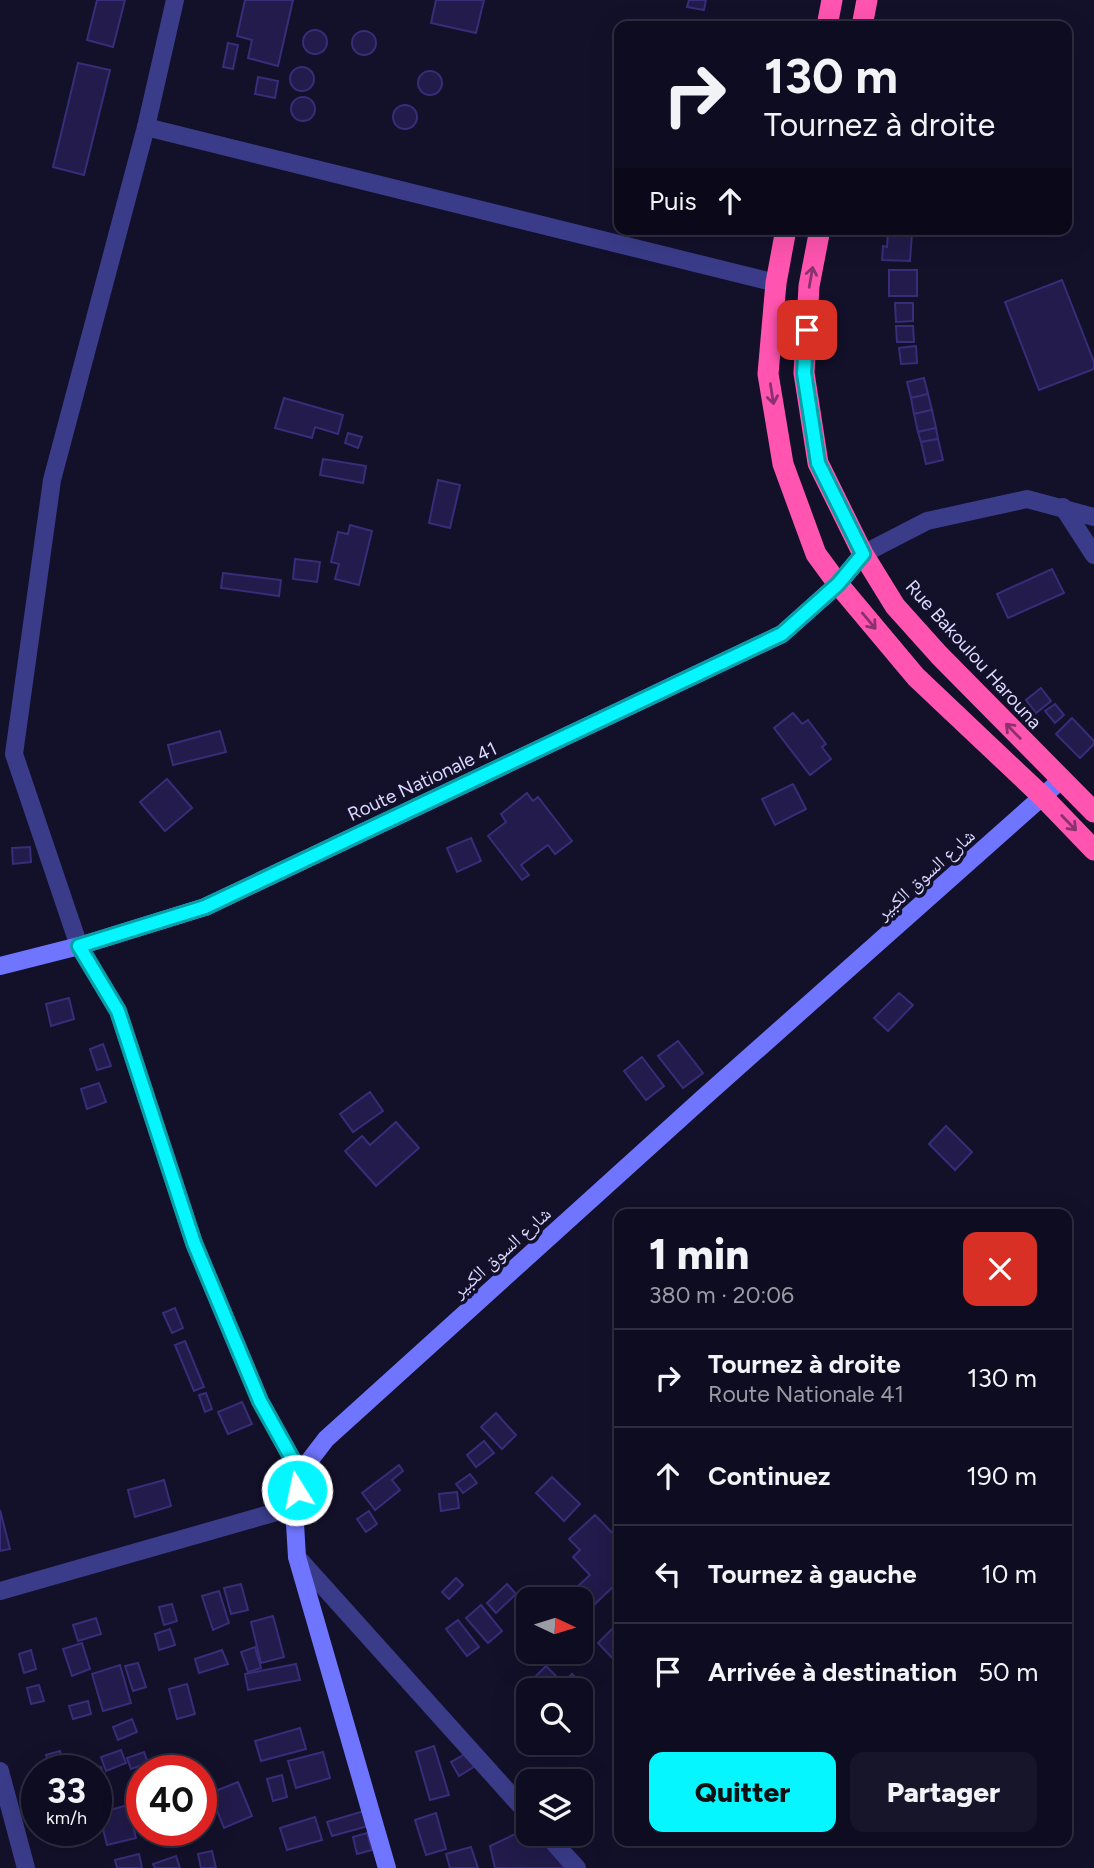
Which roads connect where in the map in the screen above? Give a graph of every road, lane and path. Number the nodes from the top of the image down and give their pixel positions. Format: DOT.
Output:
graph roads {
  1 [pos="174,0"];
  2 [pos="832,0"];
  3 [pos="867,0"];
  4 [pos="828,21"];
  5 [pos="863,21"];
  6 [pos="146,127"];
  7 [pos="785,235"];
  8 [pos="819,235"];
  9 [pos="776,282"];
  10 [pos="1063,506"];
  11 [pos="1094,517"];
  12 [pos="863,554"];
  13 [pos="1094,555"];
  14 [pos="838,584"];
  15 [pos="1060,780"];
  16 [pos="1043,797"];
  17 [pos="1094,812"];
  18 [pos="1094,850"];
  19 [pos="79,946"];
  20 [pos="0,965"];
  21 [pos="300,1473"];
  22 [pos="294,1507"];
  23 [pos="297,1557"];
  24 [pos="0,1591"];
  25 [pos="0,1771"];
  26 [pos="516,1801"];
  27 [pos="557,1846"];
  28 [pos="26,1868"];
  29 [pos="387,1868"];
  30 [pos="577,1868"];
  1 -- 6 [label="street"];
  2 -- 4 [label="highway"];
  3 -- 5 [label="highway"];
  6 -- 9 [label="street"];
  6 -- 19 [label="street"];
  7 -- 9 [label="highway"];
  12 -- 8 [label="highway, Rue Bakoulou Harouna, one-way"];
  9 -- 14 [label="highway, one-way"];
  10 -- 11 [label="street"];
  10 -- 12 [label="street"];
  10 -- 13 [label="street"];
  12 -- 14 [label="street, Route Nationale 41"];
  15 -- 12 [label="highway, Rue Bakoulou Harouna, one-way"];
  14 -- 16 [label="highway, one-way"];
  14 -- 19 [label="street, Route Nationale 41"];
  15 -- 16 [label="street, شارع السوق الكبير"];
  15 -- 17 [label="highway, Rue Bakoulou Harouna"];
  16 -- 18 [label="highway, one-way"];
  16 -- 21 [label="street, شارع السوق الكبير"];
  19 -- 20 [label="street, Route Nationale 41"];
  19 -- 21 [label="street"];
  21 -- 22 [label="street, شارع السوق الكبير"];
  22 -- 23 [label="street, شارع السوق الكبير"];
  22 -- 24 [label="street"];
  23 -- 26 [label="street"];
  23 -- 29 [label="street, شارع السوق الكبير"];
  25 -- 28 [label="street"];
  27 -- 30 [label="street"];
}
